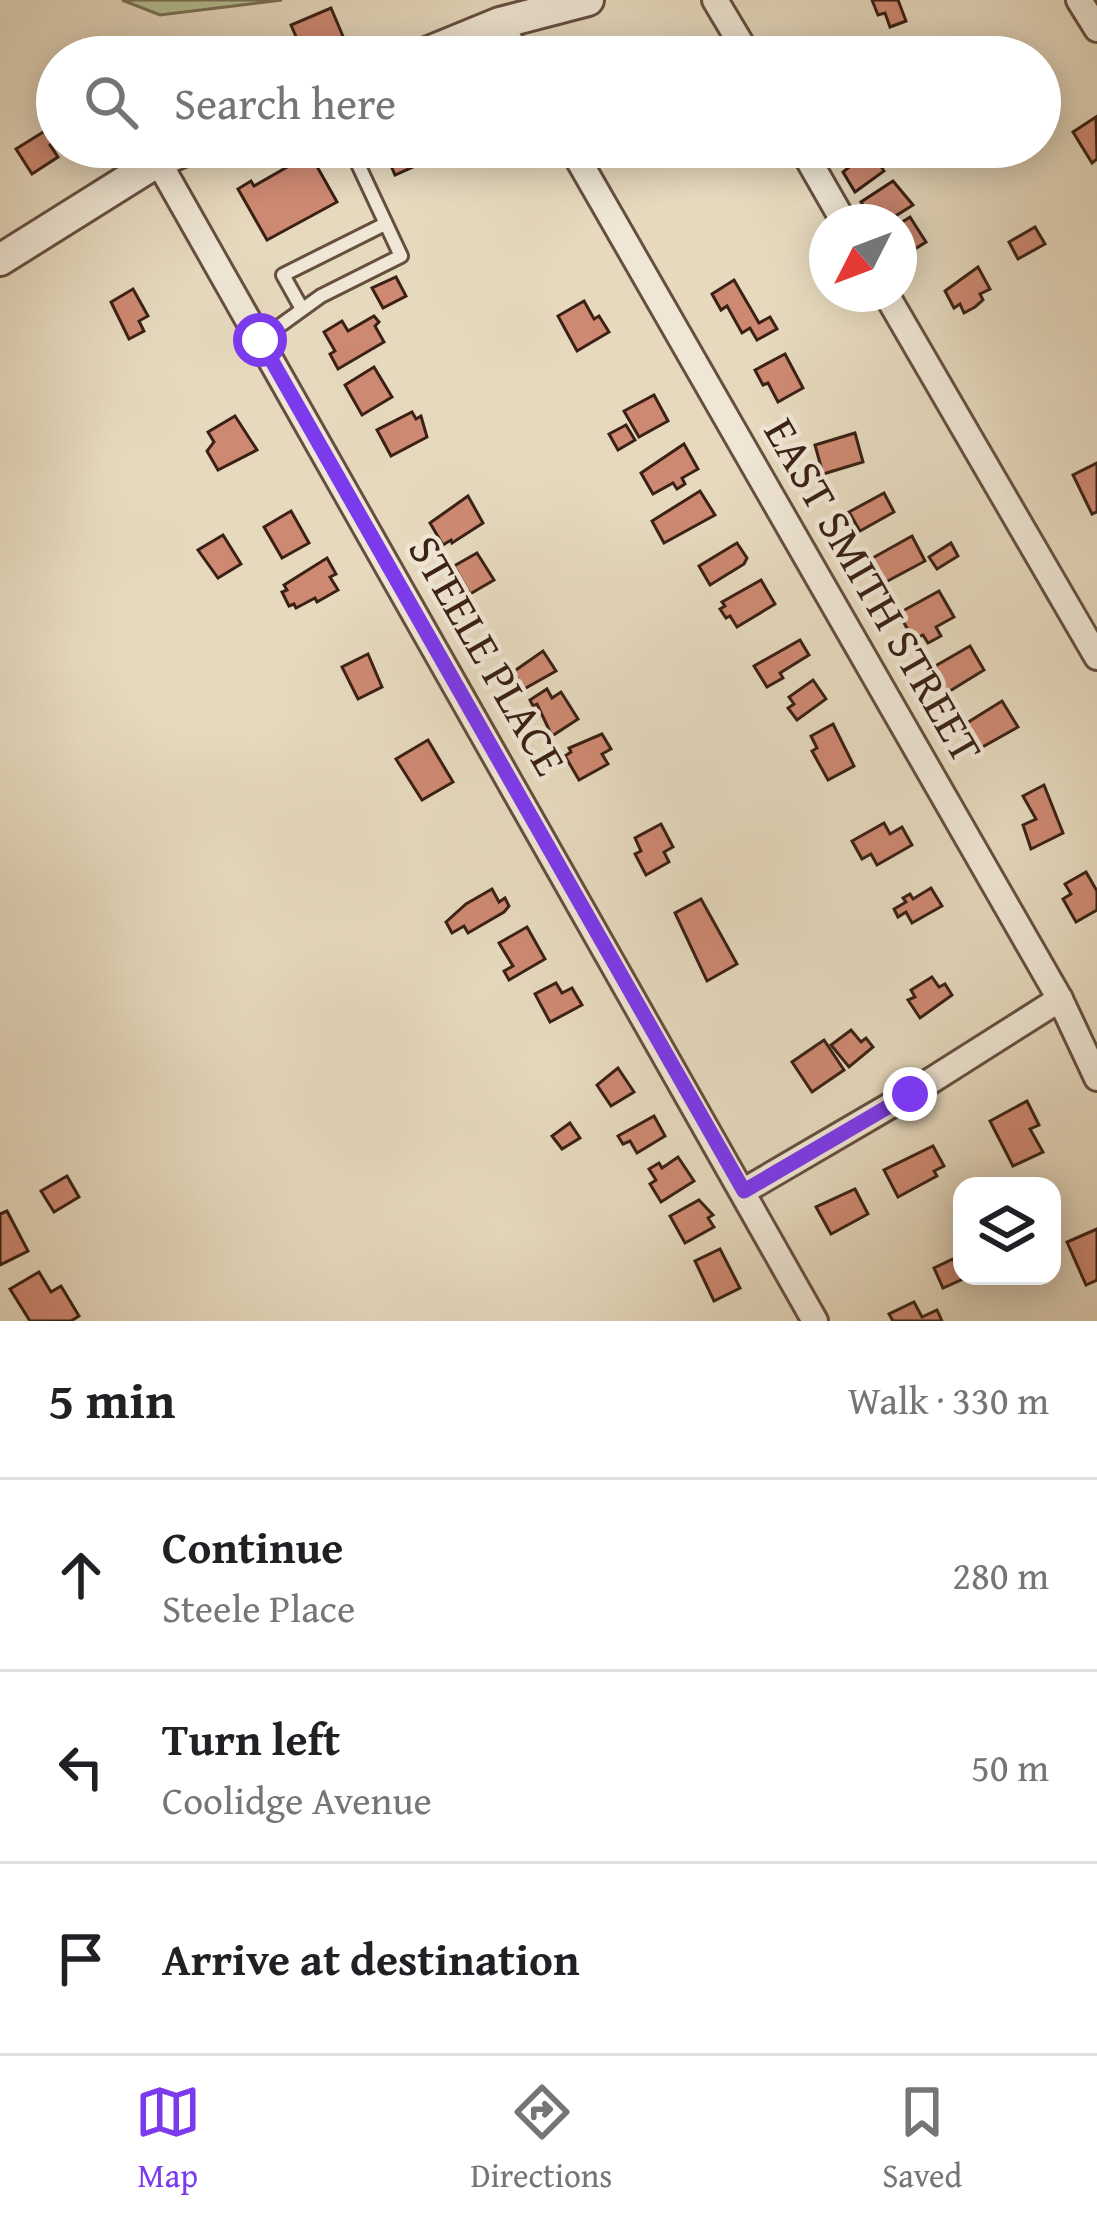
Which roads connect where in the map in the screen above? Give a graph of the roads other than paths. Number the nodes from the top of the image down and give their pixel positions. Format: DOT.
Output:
graph roads {
  1 [pos="588,0"];
  2 [pos="716,0"];
  3 [pos="1079,0"];
  4 [pos="500,23"];
  5 [pos="1097,29"];
  6 [pos="468,36"];
  7 [pos="507,36"];
  8 [pos="736,36"];
  9 [pos="147,168"];
  10 [pos="162,168"];
  11 [pos="359,168"];
  12 [pos="583,168"];
  13 [pos="813,168"];
  14 [pos="834,204"];
  15 [pos="383,225"];
  16 [pos="0,260"];
  17 [pos="302,309"];
  18 [pos="896,312"];
  19 [pos="260,340"];
  20 [pos="1097,657"];
  21 [pos="1060,999"];
  22 [pos="1097,1078"];
  23 [pos="744,1191"];
  24 [pos="815,1321"];
  1 -- 4 [label="street"];
  2 -- 8 [label="street"];
  3 -- 5 [label="street"];
  4 -- 6 [label="street"];
  4 -- 7 [label="street"];
  9 -- 16 [label="street"];
  10 -- 19 [label="street, STEELE PLACE"];
  11 -- 15 [label="lane"];
  12 -- 21 [label="street, EAST SMITH STREET"];
  13 -- 14 [label="street"];
  15 -- 17 [label="lane"];
  15 -- 17 [label="lane"];
  17 -- 19 [label="lane"];
  18 -- 20 [label="street"];
  19 -- 23 [label="street, STEELE PLACE"];
  21 -- 22 [label="street, EAST SMITH STREET"];
  21 -- 23 [label="street"];
  23 -- 24 [label="street, STEELE PLACE"];
}
